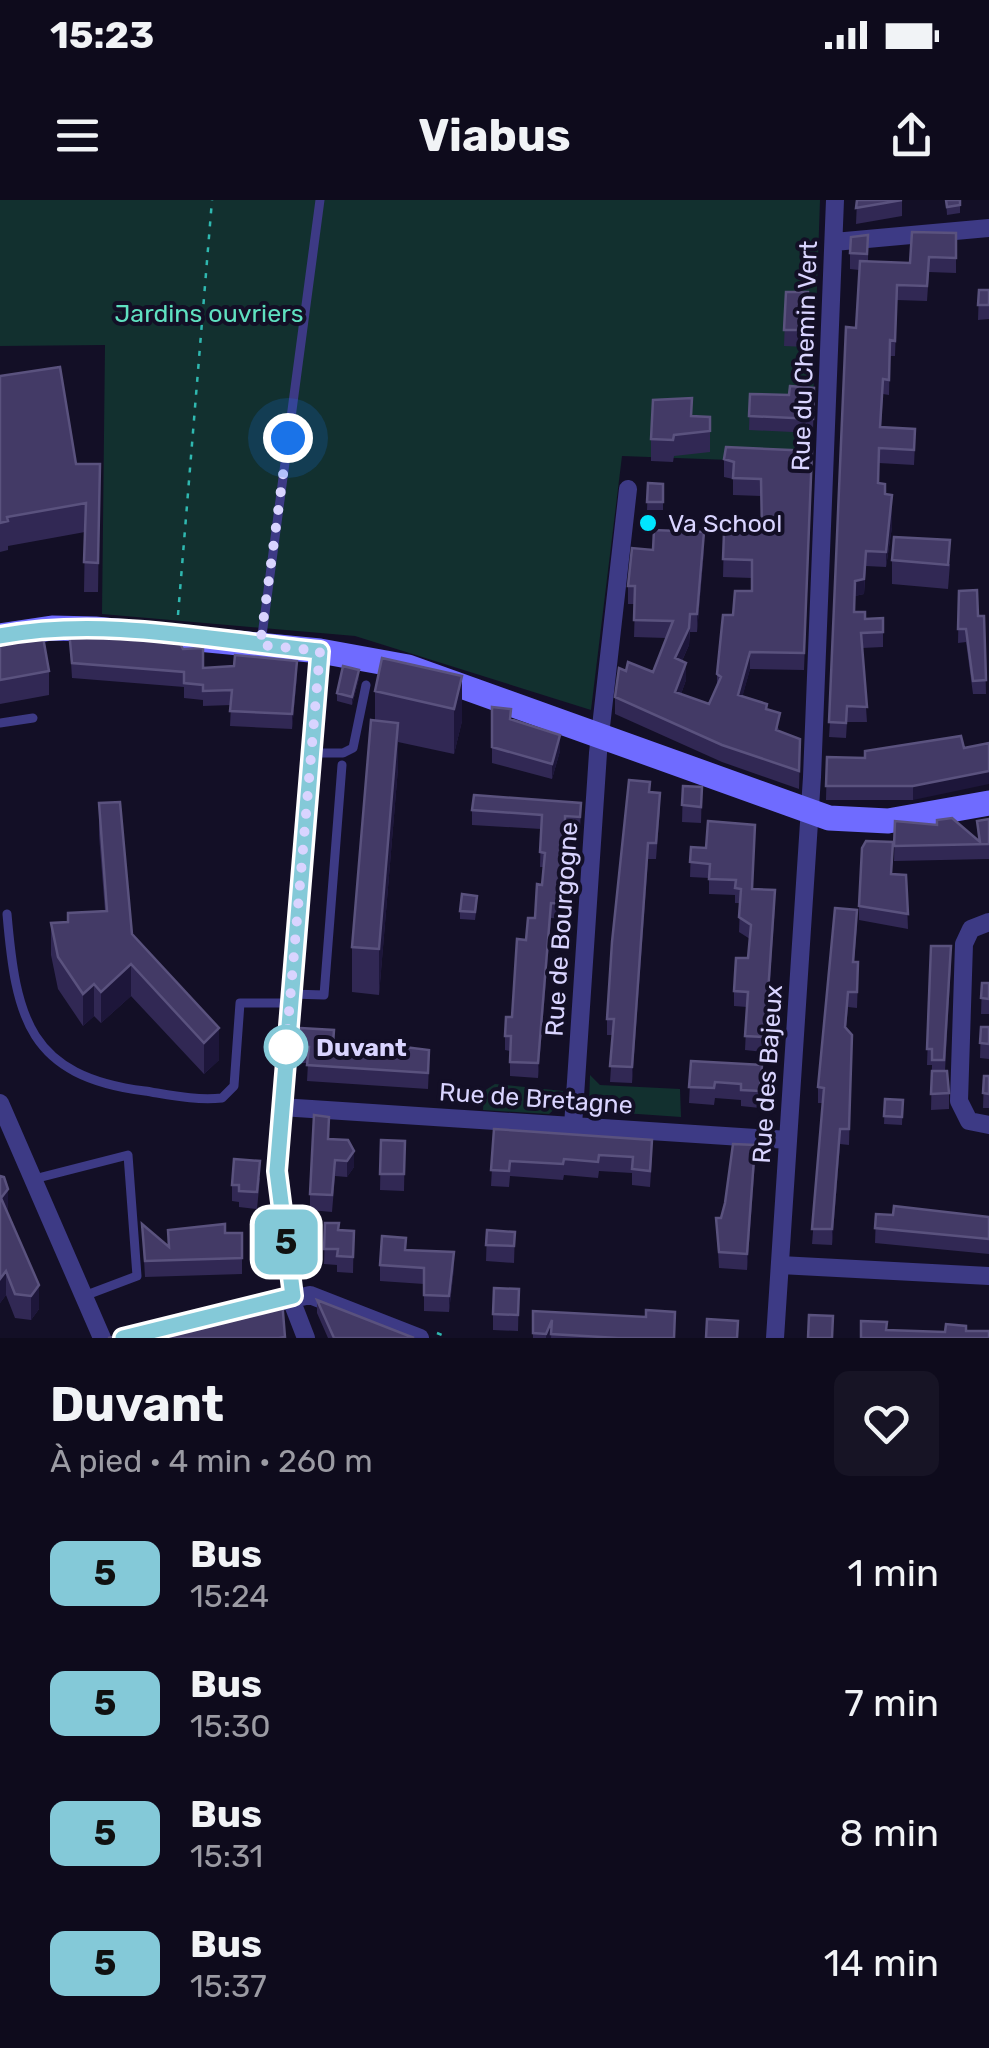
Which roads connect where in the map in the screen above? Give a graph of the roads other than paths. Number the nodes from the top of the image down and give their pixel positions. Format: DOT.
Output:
graph roads {
  1 [pos="320,200"];
  2 [pos="835,200"];
  3 [pos="989,228"];
  4 [pos="834,242"];
  5 [pos="628,489"];
  6 [pos="0,636"];
  7 [pos="260,645"];
  8 [pos="320,651"];
  9 [pos="366,685"];
  10 [pos="33,718"];
  11 [pos="0,723"];
  12 [pos="600,735"];
  13 [pos="312,752"];
  14 [pos="342,765"];
  15 [pos="989,803"];
  16 [pos="809,814"];
  17 [pos="7,914"];
  18 [pos="989,922"];
  19 [pos="290,999"];
  20 [pos="0,1103"];
  21 [pos="281,1106"];
  22 [pos="989,1125"];
  23 [pos="573,1126"];
  24 [pos="788,1140"];
  25 [pos="34,1179"];
  26 [pos="780,1265"];
  27 [pos="989,1276"];
  28 [pos="84,1296"];
  29 [pos="293,1296"];
  30 [pos="234,1312"];
  31 [pos="102,1338"];
  32 [pos="306,1338"];
  33 [pos="420,1338"];
  34 [pos="775,1338"];
  1 -- 7 [label="lane"];
  2 -- 4 [label="street, Rue du Chemin Vert"];
  3 -- 4 [label="street"];
  4 -- 16 [label="street, Rue du Chemin Vert"];
  5 -- 12 [label="street, Rue de Bourgogne"];
  6 -- 7 [label="main road"];
  7 -- 8 [label="main road"];
  8 -- 12 [label="main road"];
  8 -- 13 [label="street"];
  9 -- 13 [label="lane"];
  10 -- 11 [label="lane"];
  12 -- 16 [label="main road"];
  12 -- 23 [label="street, Rue de Bourgogne"];
  13 -- 19 [label="street"];
  14 -- 19 [label="lane"];
  15 -- 16 [label="main road"];
  16 -- 24 [label="street, Rue des Bajeux"];
  17 -- 19 [label="lane"];
  18 -- 22 [label="street"];
  19 -- 21 [label="street"];
  20 -- 25 [label="street"];
  21 -- 23 [label="street, Rue de Bretagne"];
  21 -- 29 [label="street"];
  23 -- 24 [label="street, Rue de Bretagne"];
  24 -- 26 [label="street, Rue des Bajeux"];
  25 -- 28 [label="street"];
  25 -- 28 [label="lane"];
  26 -- 27 [label="street"];
  26 -- 34 [label="street, Rue des Bajeux"];
  28 -- 31 [label="street"];
  29 -- 30 [label="street"];
  29 -- 32 [label="street"];
  29 -- 33 [label="street"];
}
